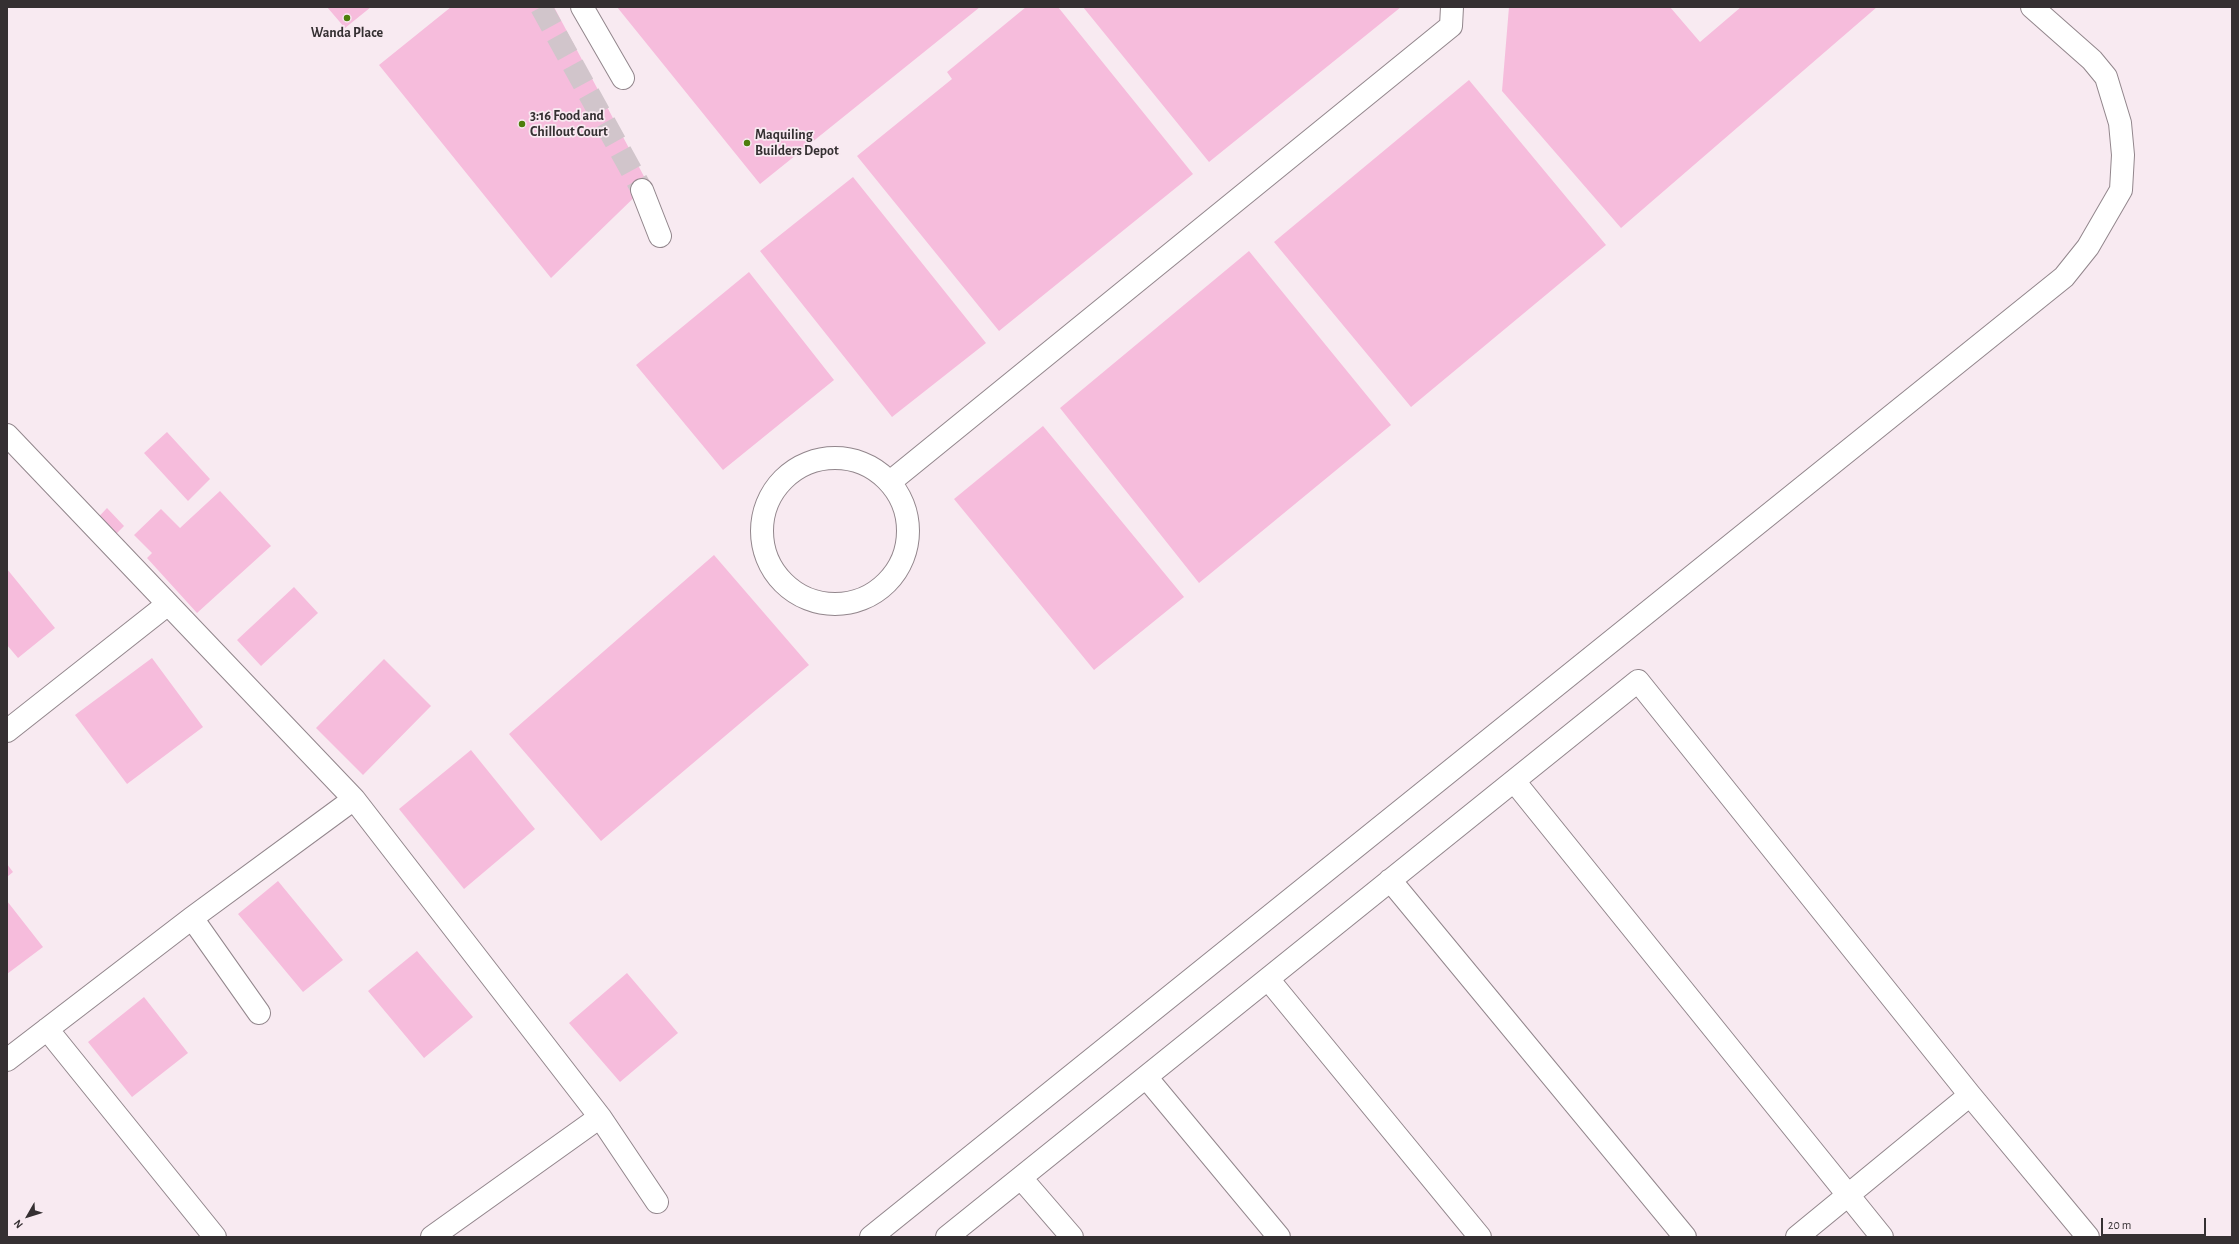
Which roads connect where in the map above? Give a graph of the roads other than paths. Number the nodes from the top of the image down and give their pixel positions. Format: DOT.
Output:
graph roads {
  1 [pos="582,7"];
  2 [pos="1452,7"];
  3 [pos="2032,7"];
  4 [pos="623,78"];
  5 [pos="642,190"];
  6 [pos="660,236"];
  7 [pos="7,436"];
  8 [pos="890,482"];
  9 [pos="168,604"];
  10 [pos="7,730"];
  11 [pos="1514,780"];
  12 [pos="354,800"];
  13 [pos="1390,880"];
  14 [pos="192,918"];
  15 [pos="1268,979"];
  16 [pos="259,1013"];
  17 [pos="47,1029"];
  18 [pos="7,1060"];
  19 [pos="1146,1077"];
  20 [pos="1970,1095"];
  21 [pos="600,1117"];
  22 [pos="1021,1178"];
  23 [pos="1848,1195"];
  24 [pos="657,1202"];
  25 [pos="215,1237"];
  26 [pos="432,1237"];
  27 [pos="871,1237"];
  28 [pos="947,1237"];
  29 [pos="1072,1237"];
  30 [pos="1279,1237"];
  31 [pos="1480,1237"];
  32 [pos="1685,1237"];
  33 [pos="1797,1237"];
  34 [pos="1882,1237"];
  35 [pos="2088,1237"];
  1 -- 4 [label="street"];
  2 -- 8 [label="street"];
  3 -- 27 [label="street"];
  5 -- 6 [label="street"];
  7 -- 9 [label="street"];
  8 -- 8 [label="street"];
  9 -- 10 [label="street"];
  9 -- 12 [label="street"];
  11 -- 13 [label="street"];
  11 -- 20 [label="street"];
  11 -- 23 [label="street"];
  12 -- 14 [label="street"];
  12 -- 21 [label="street"];
  13 -- 15 [label="street"];
  13 -- 32 [label="street"];
  14 -- 16 [label="street"];
  14 -- 17 [label="street"];
  15 -- 19 [label="street"];
  15 -- 31 [label="street"];
  17 -- 18 [label="street"];
  17 -- 25 [label="street"];
  19 -- 22 [label="street"];
  19 -- 30 [label="street"];
  20 -- 23 [label="street"];
  20 -- 35 [label="street"];
  21 -- 24 [label="street"];
  21 -- 26 [label="street"];
  22 -- 28 [label="street"];
  22 -- 29 [label="street"];
  23 -- 33 [label="street"];
  23 -- 34 [label="street"];
}
